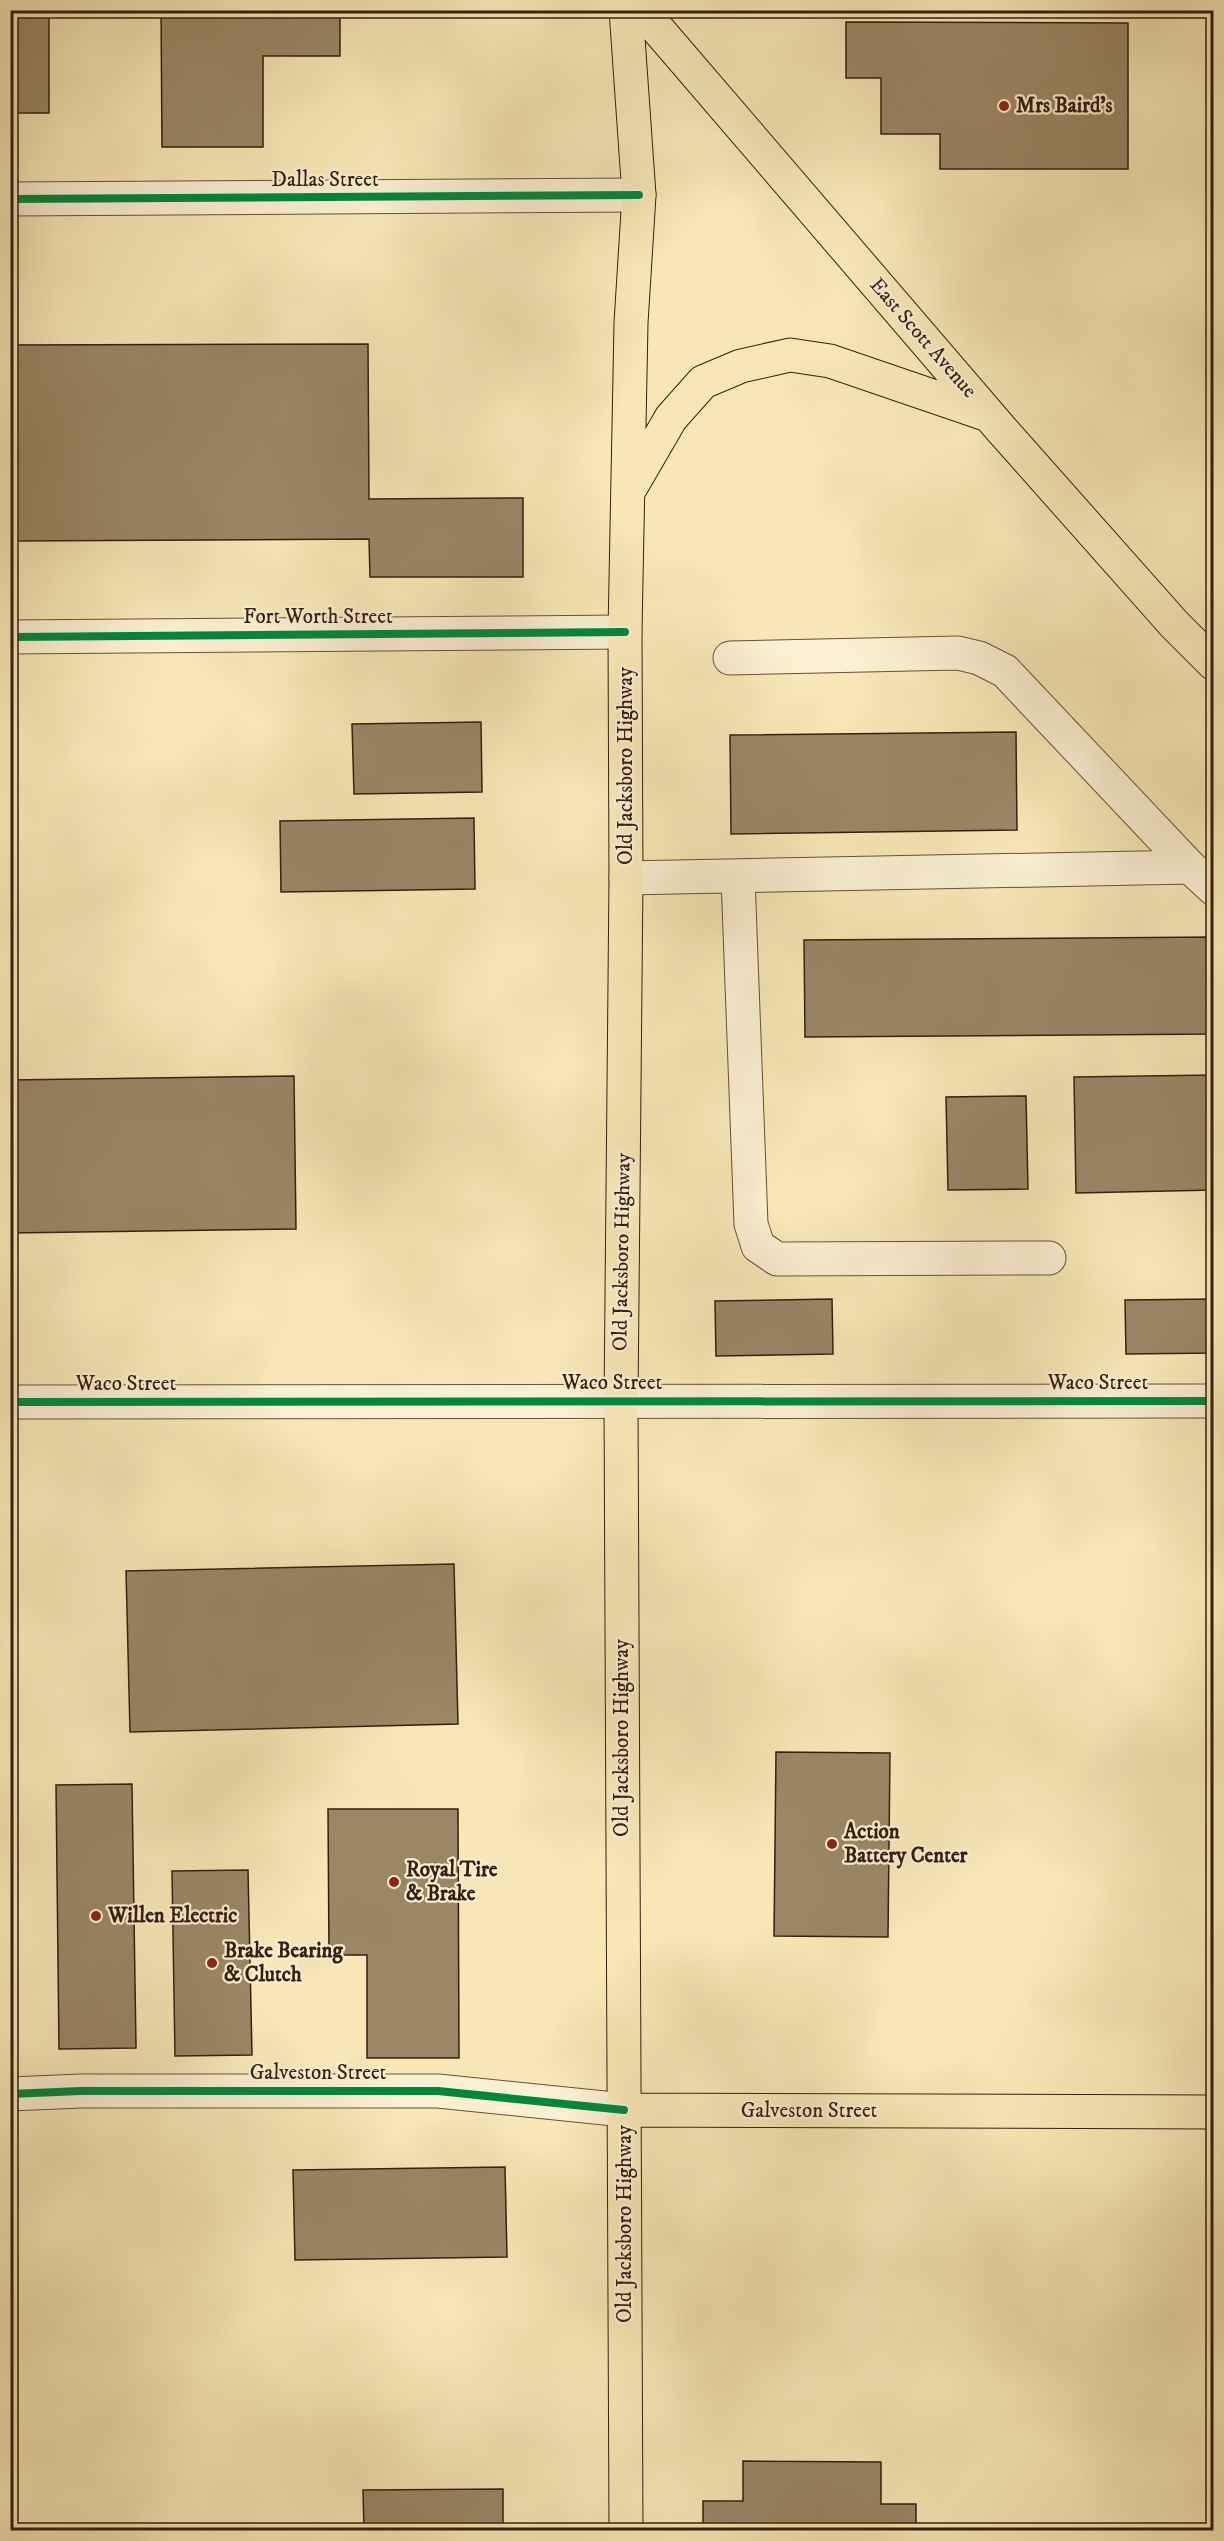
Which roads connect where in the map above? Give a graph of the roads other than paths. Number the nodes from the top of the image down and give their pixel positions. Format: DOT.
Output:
graph roads {
  1 [pos="626,10"];
  2 [pos="635,10"];
  3 [pos="639,195"];
  4 [pos="10,199"];
  5 [pos="989,415"];
  6 [pos="627,493"];
  7 [pos="625,632"];
  8 [pos="10,637"];
  9 [pos="730,658"];
  10 [pos="1214,664"];
  11 [pos="1190,867"];
  12 [pos="626,878"];
  13 [pos="738,878"];
  14 [pos="1214,889"];
  15 [pos="1049,1258"];
  16 [pos="621,1401"];
  17 [pos="1214,1401"];
  18 [pos="10,1402"];
  19 [pos="10,2094"];
  20 [pos="624,2110"];
  21 [pos="1214,2112"];
  22 [pos="626,2530"];
  1 -- 3 [label="main road, Old Jacksboro Highway"];
  2 -- 5 [label="main road, East Scott Avenue"];
  3 -- 4 [label="street, Dallas Street"];
  3 -- 6 [label="main road, Old Jacksboro Highway"];
  5 -- 6 [label="main road"];
  5 -- 10 [label="main road, East Scott Avenue"];
  6 -- 7 [label="main road, Old Jacksboro Highway"];
  7 -- 8 [label="street, Fort Worth Street"];
  7 -- 12 [label="main road, Old Jacksboro Highway"];
  9 -- 11 [label="street"];
  11 -- 13 [label="street"];
  11 -- 14 [label="street"];
  12 -- 13 [label="street"];
  12 -- 16 [label="main road, Old Jacksboro Highway"];
  13 -- 15 [label="street"];
  16 -- 17 [label="street, Waco Street"];
  16 -- 18 [label="street, Waco Street"];
  16 -- 20 [label="main road, Old Jacksboro Highway"];
  19 -- 20 [label="street, Galveston Street"];
  20 -- 21 [label="main road, Galveston Street"];
  20 -- 22 [label="main road, Old Jacksboro Highway"];
}
